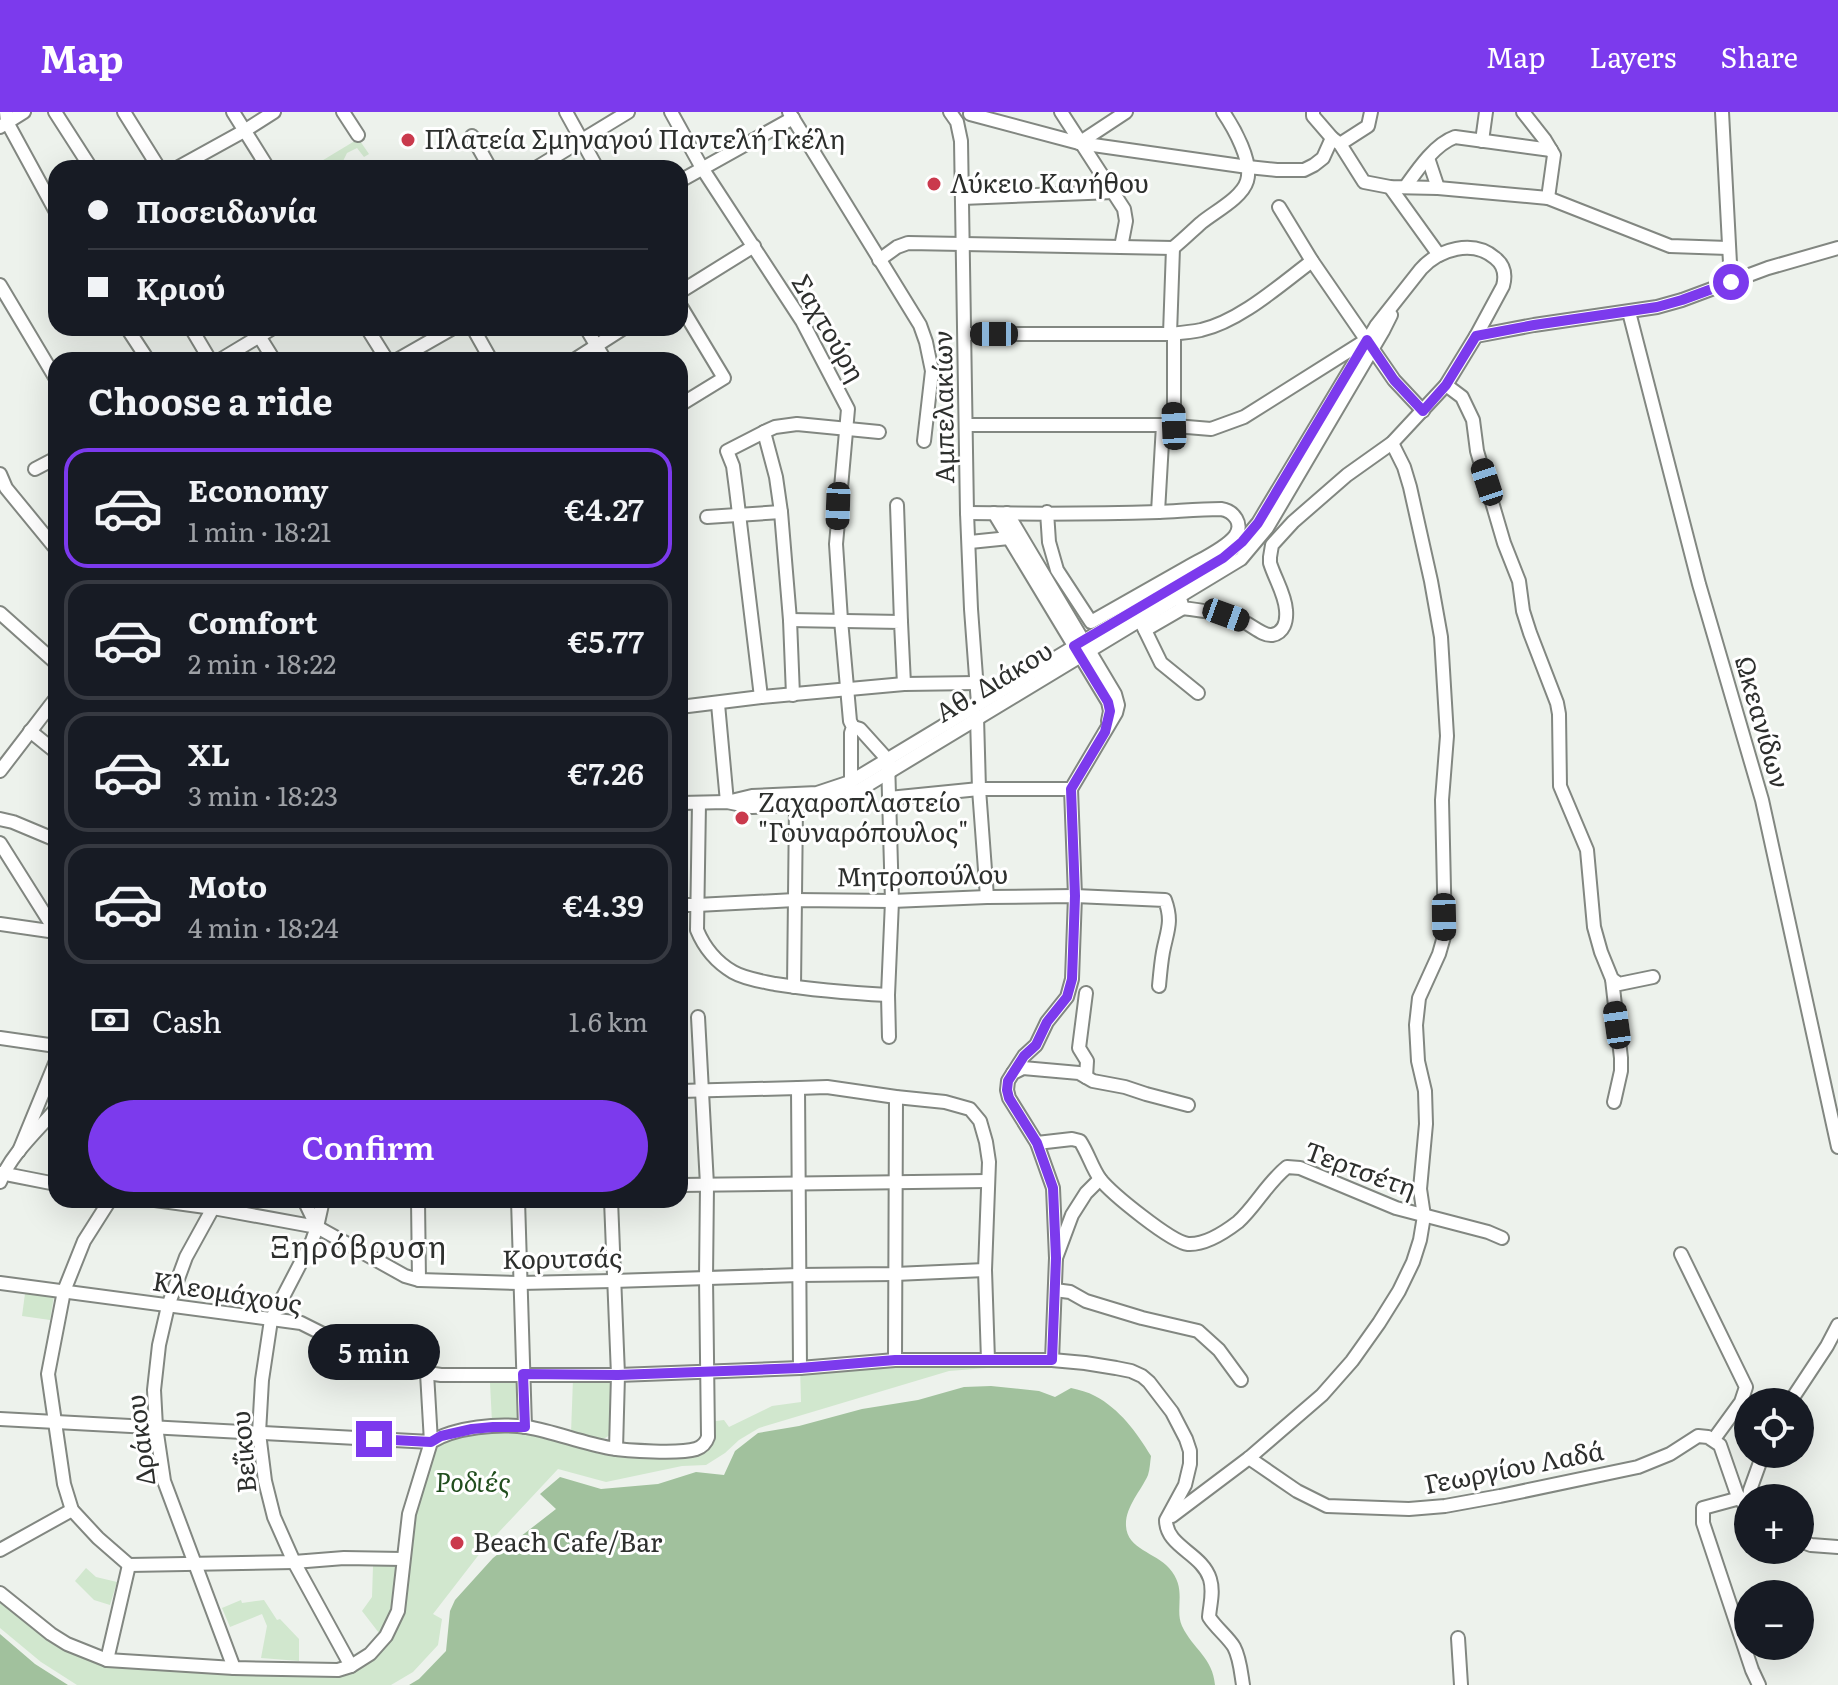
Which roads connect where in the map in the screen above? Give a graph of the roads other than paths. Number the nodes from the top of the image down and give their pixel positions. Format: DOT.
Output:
graph roads {
  1 [pos="24,112"];
  2 [pos="55,112"];
  3 [pos="124,112"];
  4 [pos="233,112"];
  5 [pos="274,112"];
  6 [pos="343,112"];
  7 [pos="566,112"];
  8 [pos="628,112"];
  9 [pos="671,112"];
  10 [pos="1061,112"];
  11 [pos="1126,112"];
  12 [pos="1223,112"];
  13 [pos="1313,112"];
  14 [pos="1371,112"];
  15 [pos="1486,112"];
  16 [pos="1523,112"];
  17 [pos="1722,112"];
  18 [pos="971,113"];
  19 [pos="791,115"];
  20 [pos="954,117"];
  21 [pos="4,120"];
  22 [pos="244,131"];
  23 [pos="358,135"];
  24 [pos="472,136"];
  25 [pos="583,140"];
  26 [pos="1336,141"];
  27 [pos="1482,141"];
  28 [pos="1079,143"];
  29 [pos="1551,150"];
  30 [pos="1428,158"];
  31 [pos="86,160"];
  32 [pos="154,160"];
  33 [pos="191,160"];
  34 [pos="263,160"];
  35 [pos="486,160"];
  36 [pos="549,160"];
  37 [pos="593,160"];
  38 [pos="1248,167"];
  39 [pos="702,168"];
  40 [pos="688,176"];
  41 [pos="1406,186"];
  42 [pos="1390,187"];
  43 [pos="1438,188"];
  44 [pos="1114,192"];
  45 [pos="48,198"];
  46 [pos="962,198"];
  47 [pos="1548,198"];
  48 [pos="1279,207"];
  49 [pos="963,243"];
  50 [pos="754,246"];
  51 [pos="1121,247"];
  52 [pos="1173,248"];
  53 [pos="1728,248"];
  54 [pos="1838,248"];
  55 [pos="1439,255"];
  56 [pos="879,260"];
  57 [pos="1312,261"];
  58 [pos="1731,282"];
  59 [pos="0,285"];
  60 [pos="688,287"];
  61 [pos="1629,312"];
  62 [pos="688,318"];
  63 [pos="965,334"];
  64 [pos="1172,334"];
  65 [pos="252,336"];
  66 [pos="439,336"];
  67 [pos="591,336"];
  68 [pos="611,336"];
  69 [pos="1476,336"];
  70 [pos="1370,344"];
  71 [pos="596,345"];
  72 [pos="231,352"];
  73 [pos="411,352"];
  74 [pos="586,352"];
  75 [pos="600,352"];
  76 [pos="48,366"];
  77 [pos="1446,385"];
  78 [pos="688,400"];
  79 [pos="1423,411"];
  80 [pos="966,425"];
  81 [pos="1169,426"];
  82 [pos="846,429"];
  83 [pos="764,432"];
  84 [pos="879,432"];
  85 [pos="924,441"];
  86 [pos="1392,443"];
  87 [pos="48,462"];
  88 [pos="35,469"];
  89 [pos="0,474"];
  90 [pos="3,490"];
  91 [pos="897,505"];
  92 [pos="781,512"];
  93 [pos="1047,512"];
  94 [pos="1158,512"];
  95 [pos="967,513"];
  96 [pos="1000,513"];
  97 [pos="738,515"];
  98 [pos="707,517"];
  99 [pos="1009,538"];
  100 [pos="48,540"];
  101 [pos="970,542"];
  102 [pos="1181,602"];
  103 [pos="1,615"];
  104 [pos="790,620"];
  105 [pos="841,620"];
  106 [pos="901,622"];
  107 [pos="1143,625"];
  108 [pos="1081,648"];
  109 [pos="48,656"];
  110 [pos="977,683"];
  111 [pos="904,684"];
  112 [pos="848,689"];
  113 [pos="1198,693"];
  114 [pos="793,695"];
  115 [pos="761,697"];
  116 [pos="718,704"];
  117 [pos="688,706"];
  118 [pos="48,708"];
  119 [pos="978,711"];
  120 [pos="853,727"];
  121 [pos="30,731"];
  122 [pos="48,746"];
  123 [pos="888,766"];
  124 [pos="0,771"];
  125 [pos="851,782"];
  126 [pos="979,789"];
  127 [pos="1071,789"];
  128 [pos="889,798"];
  129 [pos="727,802"];
  130 [pos="688,803"];
  131 [pos="699,803"];
  132 [pos="796,805"];
  133 [pos="0,819"];
  134 [pos="48,837"];
  135 [pos="0,843"];
  136 [pos="1075,896"];
  137 [pos="987,897"];
  138 [pos="795,900"];
  139 [pos="892,901"];
  140 [pos="688,905"];
  141 [pos="697,905"];
  142 [pos="48,919"];
  143 [pos="0,924"];
  144 [pos="48,931"];
  145 [pos="1653,977"];
  146 [pos="1612,979"];
  147 [pos="1159,986"];
  148 [pos="794,987"];
  149 [pos="1086,993"];
  150 [pos="888,995"];
  151 [pos="698,1017"];
  152 [pos="889,1037"];
  153 [pos="0,1038"];
  154 [pos="48,1045"];
  155 [pos="1013,1073"];
  156 [pos="1086,1077"];
  157 [pos="48,1080"];
  158 [pos="688,1091"];
  159 [pos="702,1091"];
  160 [pos="798,1092"];
  161 [pos="896,1097"];
  162 [pos="1614,1102"];
  163 [pos="1188,1105"];
  164 [pos="48,1118"];
  165 [pos="1037,1143"];
  166 [pos="1838,1147"];
  167 [pos="19,1151"];
  168 [pos="1,1176"];
  169 [pos="1100,1179"];
  170 [pos="896,1181"];
  171 [pos="988,1181"];
  172 [pos="48,1183"];
  173 [pos="799,1183"];
  174 [pos="688,1185"];
  175 [pos="707,1185"];
  176 [pos="105,1208"];
  177 [pos="213,1208"];
  178 [pos="308,1208"];
  179 [pos="321,1208"];
  180 [pos="418,1208"];
  181 [pos="518,1208"];
  182 [pos="611,1208"];
  183 [pos="1424,1216"];
  184 [pos="317,1227"];
  185 [pos="1502,1238"];
  186 [pos="1681,1254"];
  187 [pos="1056,1258"];
  188 [pos="985,1270"];
  189 [pos="895,1274"];
  190 [pos="799,1275"];
  191 [pos="706,1278"];
  192 [pos="419,1280"];
  193 [pos="613,1281"];
  194 [pos="0,1283"];
  195 [pos="520,1283"];
  196 [pos="1055,1290"];
  197 [pos="64,1291"];
  198 [pos="168,1306"];
  199 [pos="271,1320"];
  200 [pos="1838,1325"];
  201 [pos="895,1360"];
  202 [pos="988,1360"];
  203 [pos="1058,1360"];
  204 [pos="800,1368"];
  205 [pos="706,1371"];
  206 [pos="427,1373"];
  207 [pos="523,1374"];
  208 [pos="618,1375"];
  209 [pos="1241,1380"];
  210 [pos="1799,1388"];
  211 [pos="0,1419"];
  212 [pos="54,1422"];
  213 [pos="156,1427"];
  214 [pos="525,1427"];
  215 [pos="259,1433"];
  216 [pos="1714,1439"];
  217 [pos="431,1442"];
  218 [pos="616,1449"];
  219 [pos="1249,1458"];
  220 [pos="1737,1484"];
  221 [pos="1734,1505"];
  222 [pos="72,1510"];
  223 [pos="1166,1520"];
  224 [pos="1814,1545"];
  225 [pos="1838,1547"];
  226 [pos="0,1550"];
  227 [pos="403,1559"];
  228 [pos="294,1562"];
  229 [pos="195,1564"];
  230 [pos="129,1565"];
  231 [pos="0,1593"];
  232 [pos="1458,1638"];
  233 [pos="107,1660"];
  234 [pos="351,1666"];
  235 [pos="234,1668"];
  236 [pos="1243,1685"];
  237 [pos="1461,1685"];
  238 [pos="1759,1685"];
  1 -- 21 [label="street"];
  2 -- 31 [label="street"];
  3 -- 32 [label="street"];
  4 -- 22 [label="street"];
  5 -- 22 [label="street"];
  6 -- 23 [label="street"];
  7 -- 25 [label="street"];
  8 -- 25 [label="street"];
  9 -- 39 [label="street, Σαχτούρη"];
  10 -- 28 [label="street"];
  11 -- 28 [label="street"];
  12 -- 38 [label="street"];
  13 -- 26 [label="street"];
  14 -- 26 [label="street"];
  15 -- 27 [label="street"];
  16 -- 29 [label="street"];
  17 -- 53 [label="street"];
  18 -- 20 [label="street"];
  18 -- 28 [label="street"];
  19 -- 39 [label="street"];
  19 -- 56 [label="street"];
  20 -- 46 [label="street, Αμπελακίων"];
  21 -- 45 [label="street"];
  22 -- 33 [label="street"];
  22 -- 34 [label="street"];
  24 -- 35 [label="street"];
  25 -- 36 [label="street"];
  25 -- 37 [label="street"];
  26 -- 38 [label="street"];
  26 -- 42 [label="street"];
  27 -- 29 [label="street"];
  27 -- 30 [label="street"];
  28 -- 38 [label="street"];
  28 -- 44 [label="street"];
  29 -- 47 [label="street"];
  30 -- 41 [label="street"];
  30 -- 43 [label="street"];
  38 -- 52 [label="street"];
  39 -- 40 [label="street"];
  39 -- 50 [label="street, Σαχτούρη"];
  41 -- 42 [label="street"];
  41 -- 43 [label="street"];
  42 -- 55 [label="street"];
  43 -- 47 [label="street"];
  44 -- 46 [label="street"];
  44 -- 51 [label="street"];
  46 -- 49 [label="street, Αμπελακίων"];
  47 -- 53 [label="street"];
  48 -- 57 [label="street"];
  49 -- 51 [label="street"];
  49 -- 56 [label="street"];
  49 -- 63 [label="street, Αμπελακίων"];
  50 -- 60 [label="street"];
  50 -- 82 [label="street, Σαχτούρη"];
  51 -- 52 [label="street"];
  52 -- 64 [label="street"];
  53 -- 58 [label="street"];
  54 -- 58 [label="street"];
  55 -- 69 [label="street"];
  55 -- 70 [label="street, Αθ. Διάκου"];
  56 -- 85 [label="street"];
  57 -- 64 [label="street"];
  57 -- 70 [label="street"];
  58 -- 61 [label="street"];
  59 -- 76 [label="street"];
  61 -- 69 [label="street"];
  61 -- 166 [label="street, Ωκεανίδων"];
  62 -- 78 [label="street"];
  63 -- 64 [label="street"];
  63 -- 80 [label="street, Αμπελακίων"];
  64 -- 81 [label="street"];
  65 -- 72 [label="street"];
  66 -- 73 [label="street"];
  67 -- 71 [label="street"];
  68 -- 71 [label="street"];
  69 -- 77 [label="street"];
  70 -- 79 [label="street"];
  70 -- 81 [label="street"];
  70 -- 102 [label="street, Αθ. Διάκου"];
  70 -- 108 [label="street, Αθ. Διάκου"];
  71 -- 74 [label="street"];
  71 -- 75 [label="street"];
  77 -- 79 [label="street"];
  77 -- 146 [label="street"];
  79 -- 86 [label="street"];
  80 -- 81 [label="street"];
  80 -- 95 [label="street, Αμπελακίων"];
  81 -- 94 [label="street"];
  82 -- 83 [label="street"];
  82 -- 84 [label="street"];
  82 -- 105 [label="street, Σαχτούρη"];
  83 -- 92 [label="street"];
  83 -- 97 [label="street"];
  86 -- 102 [label="street"];
  86 -- 183 [label="street"];
  87 -- 88 [label="street"];
  89 -- 90 [label="street"];
  90 -- 100 [label="street"];
  91 -- 106 [label="street"];
  92 -- 97 [label="street"];
  92 -- 104 [label="street"];
  93 -- 94 [label="street"];
  93 -- 94 [label="street"];
  93 -- 96 [label="street"];
  95 -- 96 [label="street"];
  95 -- 101 [label="street, Αμπελακίων"];
  96 -- 99 [label="street"];
  96 -- 108 [label="street"];
  97 -- 98 [label="street"];
  97 -- 115 [label="street"];
  99 -- 101 [label="street"];
  99 -- 108 [label="street"];
  101 -- 110 [label="street, Αμπελακίων"];
  102 -- 107 [label="street, Αθ. Διάκου"];
  103 -- 109 [label="street"];
  104 -- 105 [label="street"];
  104 -- 114 [label="street"];
  105 -- 106 [label="street"];
  105 -- 112 [label="street, Σαχτούρη"];
  106 -- 111 [label="street"];
  107 -- 108 [label="street, Αθ. Διάκου"];
  107 -- 113 [label="street"];
  108 -- 119 [label="street, Αθ. Διάκου"];
  108 -- 127 [label="street"];
  110 -- 111 [label="street"];
  110 -- 119 [label="street, Αμπελακίων"];
  111 -- 112 [label="street"];
  112 -- 114 [label="street"];
  112 -- 120 [label="street, Σαχτούρη"];
  114 -- 115 [label="street"];
  115 -- 116 [label="street"];
  116 -- 117 [label="street"];
  116 -- 129 [label="street"];
  118 -- 121 [label="street"];
  119 -- 123 [label="street, Αθ. Διάκου"];
  119 -- 126 [label="street, Αμπελακίων"];
  120 -- 123 [label="street"];
  120 -- 125 [label="street, Σαχτούρη"];
  121 -- 122 [label="street"];
  121 -- 124 [label="street"];
  123 -- 125 [label="street, Αθ. Διάκου"];
  123 -- 128 [label="street"];
  123 -- 132 [label="street, Αθ. Διάκου"];
  125 -- 129 [label="street, Αθ. Διάκου"];
  126 -- 127 [label="street"];
  126 -- 128 [label="street"];
  126 -- 137 [label="street, Αμπελακίων"];
  127 -- 136 [label="street"];
  128 -- 139 [label="street"];
  129 -- 131 [label="street, Αθ. Διάκου"];
  129 -- 132 [label="street, Αθ. Διάκου"];
  130 -- 131 [label="street, Αθ. Διάκου"];
  131 -- 141 [label="street"];
  132 -- 138 [label="street"];
  133 -- 134 [label="street"];
  135 -- 142 [label="street"];
  136 -- 137 [label="street, Μητροπούλου"];
  136 -- 147 [label="street, Μητροπούλου"];
  136 -- 155 [label="street"];
  137 -- 139 [label="street, Μητροπούλου"];
  138 -- 139 [label="street, Μητροπούλου"];
  138 -- 141 [label="street, Μητροπούλου"];
  138 -- 148 [label="street"];
  139 -- 150 [label="street"];
  140 -- 141 [label="street, Μητροπούλου"];
  141 -- 148 [label="street"];
  143 -- 144 [label="street"];
  145 -- 146 [label="street"];
  146 -- 162 [label="street"];
  148 -- 150 [label="street"];
  149 -- 156 [label="street"];
  150 -- 152 [label="street"];
  151 -- 159 [label="street"];
  153 -- 154 [label="street"];
  155 -- 156 [label="street"];
  155 -- 165 [label="street"];
  156 -- 163 [label="street"];
  157 -- 167 [label="street"];
  158 -- 159 [label="street"];
  159 -- 160 [label="street"];
  159 -- 175 [label="street"];
  160 -- 161 [label="street"];
  160 -- 173 [label="street"];
  161 -- 170 [label="street"];
  161 -- 171 [label="street"];
  164 -- 167 [label="street"];
  165 -- 169 [label="street, Τερτσέτη"];
  165 -- 187 [label="street"];
  167 -- 168 [label="street"];
  168 -- 172 [label="street"];
  169 -- 183 [label="street, Τερτσέτη"];
  169 -- 187 [label="street"];
  170 -- 171 [label="street"];
  170 -- 173 [label="street"];
  170 -- 189 [label="street"];
  171 -- 188 [label="street"];
  173 -- 175 [label="street"];
  173 -- 190 [label="street"];
  174 -- 175 [label="street"];
  175 -- 191 [label="street"];
  176 -- 197 [label="street"];
  177 -- 184 [label="street, Κορυτσάς"];
  177 -- 198 [label="street, Δράκου"];
  178 -- 184 [label="street"];
  179 -- 184 [label="street, Βεΐκου"];
  180 -- 192 [label="street"];
  181 -- 195 [label="street"];
  182 -- 193 [label="street"];
  183 -- 185 [label="street, Τερτσέτη"];
  183 -- 219 [label="street"];
  184 -- 192 [label="street, Κορυτσάς"];
  184 -- 199 [label="street, Βεΐκου"];
  186 -- 216 [label="street"];
  187 -- 196 [label="street"];
  188 -- 189 [label="street, Κορυτσάς"];
  188 -- 202 [label="street"];
  189 -- 190 [label="street, Κορυτσάς"];
  189 -- 201 [label="street"];
  190 -- 191 [label="street, Κορυτσάς"];
  190 -- 204 [label="street"];
  191 -- 193 [label="street, Κορυτσάς"];
  191 -- 205 [label="street"];
  192 -- 195 [label="street, Κορυτσάς"];
  193 -- 195 [label="street, Κορυτσάς"];
  193 -- 208 [label="street"];
  194 -- 197 [label="street, Κλεομάχους"];
  195 -- 207 [label="street"];
  196 -- 203 [label="street"];
  196 -- 209 [label="street"];
  197 -- 198 [label="street, Κλεομάχους"];
  197 -- 212 [label="street"];
  198 -- 199 [label="street, Κλεομάχους"];
  198 -- 213 [label="street, Δράκου"];
  199 -- 206 [label="street, Κλεομάχους"];
  199 -- 215 [label="street, Βεΐκου"];
  200 -- 210 [label="street"];
  201 -- 202 [label="street, Κλεομάχους"];
  201 -- 204 [label="street, Κλεομάχους"];
  202 -- 203 [label="street, Κλεομάχους"];
  203 -- 223 [label="street, Κλεομάχους"];
  204 -- 205 [label="street, Κλεομάχους"];
  205 -- 208 [label="street, Κλεομάχους"];
  205 -- 218 [label="street"];
  206 -- 207 [label="street, Κλεομάχους"];
  206 -- 217 [label="street"];
  207 -- 208 [label="street, Κλεομάχους"];
  207 -- 214 [label="street"];
  208 -- 218 [label="street"];
  211 -- 212 [label="street"];
  212 -- 213 [label="street"];
  212 -- 222 [label="street"];
  213 -- 215 [label="street"];
  213 -- 229 [label="street, Δράκου"];
  214 -- 217 [label="street"];
  214 -- 218 [label="street"];
  215 -- 217 [label="street"];
  215 -- 228 [label="street, Βεΐκου"];
  216 -- 219 [label="street, Γεωργίου Λαδά"];
  216 -- 220 [label="street"];
  217 -- 227 [label="street"];
  219 -- 223 [label="street"];
  221 -- 238 [label="street"];
  222 -- 226 [label="street"];
  222 -- 230 [label="street"];
  223 -- 236 [label="street"];
  224 -- 225 [label="street"];
  227 -- 228 [label="street"];
  227 -- 234 [label="street"];
  228 -- 229 [label="street"];
  228 -- 234 [label="street, Βεΐκου"];
  229 -- 230 [label="street"];
  229 -- 235 [label="street, Δράκου"];
  230 -- 233 [label="street"];
  231 -- 233 [label="street"];
  232 -- 237 [label="street"];
  233 -- 235 [label="street"];
  234 -- 235 [label="street"];
}
